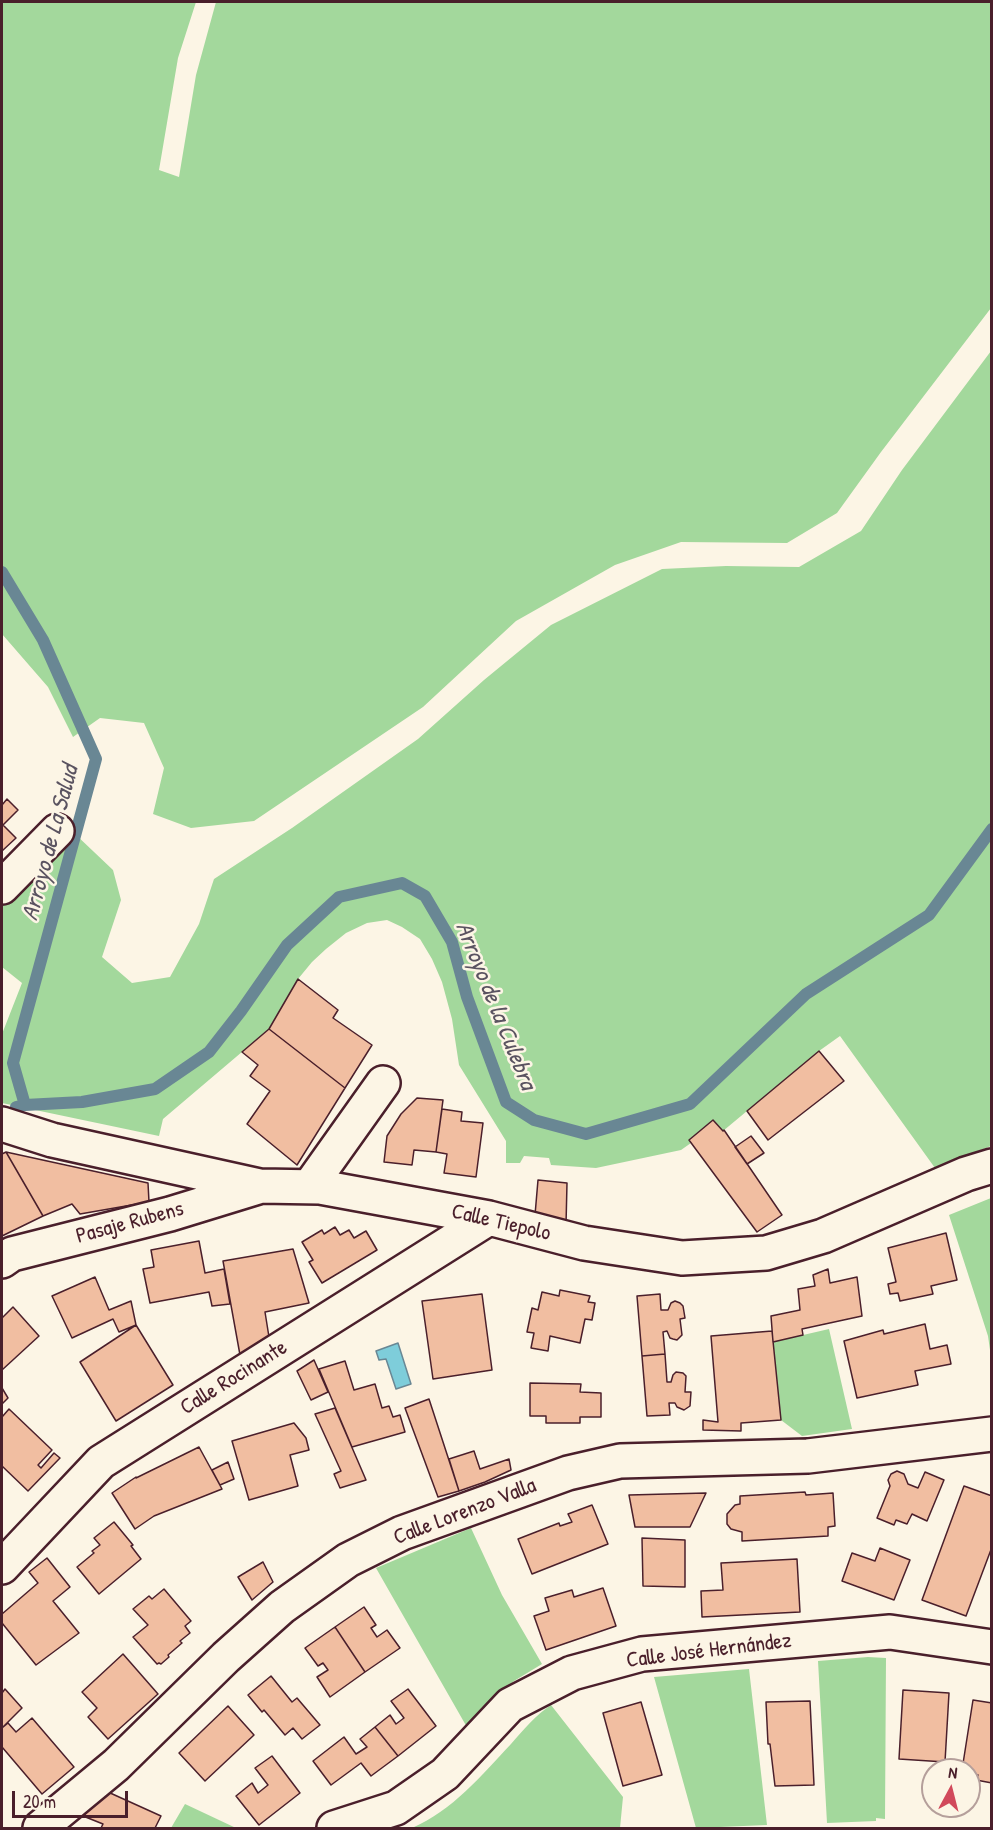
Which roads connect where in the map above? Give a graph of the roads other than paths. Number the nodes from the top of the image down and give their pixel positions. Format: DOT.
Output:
graph roads {
  1 [pos="57,831"];
  2 [pos="2,887"];
  3 [pos="383,1083"];
  4 [pos="2,1124"];
  5 [pos="992,1166"];
  6 [pos="260,1186"];
  7 [pos="309,1187"];
  8 [pos="489,1218"];
  9 [pos="2,1260"];
  10 [pos="992,1434"];
  11 [pos="2,1567"];
  12 [pos="992,1647"];
  13 [pos="40,1828"];
  14 [pos="334,1828"];
  1 -- 2 [label="street"];
  3 -- 7 [label="street"];
  4 -- 6 [label="street, Calle Tiepolo"];
  5 -- 8 [label="street, Calle Tiepolo"];
  6 -- 7 [label="street, Calle Tiepolo"];
  6 -- 9 [label="street, Pasaje Rubens"];
  7 -- 8 [label="street, Calle Tiepolo"];
  8 -- 11 [label="street, Calle Rocinante"];
  10 -- 13 [label="street, Calle Lorenzo Valla"];
  12 -- 14 [label="street, Calle José Hernández"];
}
